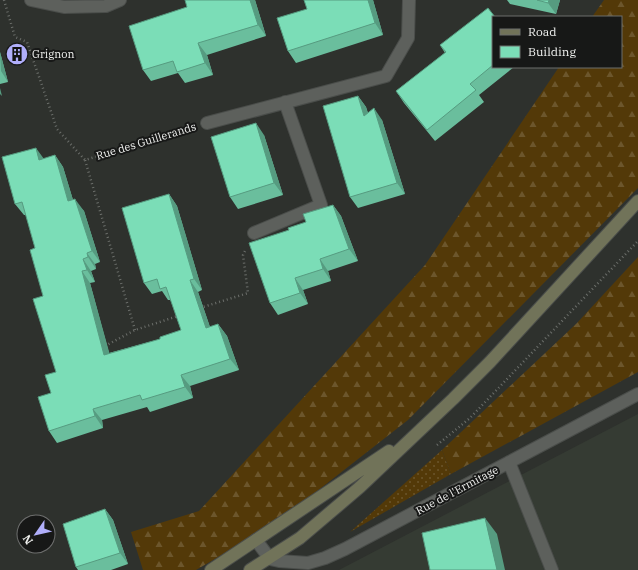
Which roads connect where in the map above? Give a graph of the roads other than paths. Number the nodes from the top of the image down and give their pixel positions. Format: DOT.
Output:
graph roads {
  1 [pos="31,0"];
  2 [pos="120,0"];
  3 [pos="409,0"];
  4 [pos="285,102"];
  5 [pos="207,123"];
  6 [pos="638,201"];
  7 [pos="254,233"];
  8 [pos="638,394"];
  9 [pos="416,432"];
  10 [pos="509,462"];
  11 [pos="256,540"];
  12 [pos="270,558"];
  13 [pos="210,570"];
  14 [pos="250,570"];
  15 [pos="552,570"];
  1 -- 2 [label="street"];
  3 -- 4 [label="street, Rue des Guillerands"];
  4 -- 5 [label="street, Rue des Guillerands"];
  4 -- 7 [label="street"];
  6 -- 9 [label="street"];
  8 -- 10 [label="street, Rue de l'Ermitage"];
  9 -- 11 [label="street"];
  9 -- 12 [label="street"];
  10 -- 12 [label="street, Rue de l'Ermitage"];
  10 -- 15 [label="street"];
  11 -- 12 [label="street"];
  11 -- 13 [label="street"];
  12 -- 14 [label="street"];
}
